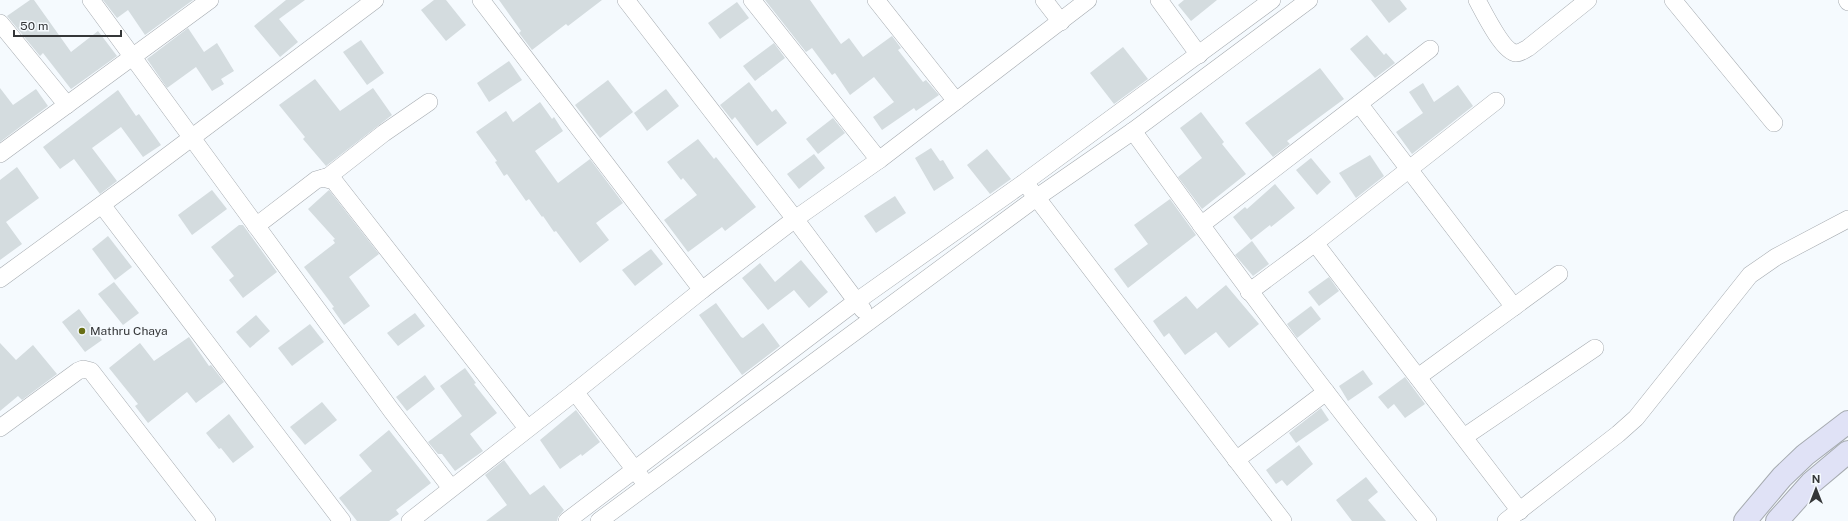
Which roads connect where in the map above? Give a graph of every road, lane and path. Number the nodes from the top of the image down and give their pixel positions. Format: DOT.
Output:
graph roads {
  1 [pos="91,0"];
  2 [pos="210,0"];
  3 [pos="375,0"];
  4 [pos="481,0"];
  5 [pos="626,0"];
  6 [pos="752,0"];
  7 [pos="876,0"];
  8 [pos="1044,0"];
  9 [pos="1088,0"];
  10 [pos="1158,0"];
  11 [pos="1272,0"];
  12 [pos="1279,0"];
  13 [pos="1309,0"];
  14 [pos="1477,0"];
  15 [pos="1588,0"];
  16 [pos="1673,0"];
  17 [pos="1290,14"];
  18 [pos="1061,22"];
  19 [pos="0,23"];
  20 [pos="1430,49"];
  21 [pos="1199,55"];
  22 [pos="132,56"];
  23 [pos="956,101"];
  24 [pos="1496,101"];
  25 [pos="429,102"];
  26 [pos="67,105"];
  27 [pos="1360,105"];
  28 [pos="1774,123"];
  29 [pos="1133,132"];
  30 [pos="191,138"];
  31 [pos="0,154"];
  32 [pos="879,160"];
  33 [pos="1410,170"];
  34 [pos="323,178"];
  35 [pos="1025,182"];
  36 [pos="1036,198"];
  37 [pos="102,205"];
  38 [pos="796,219"];
  39 [pos="1848,219"];
  40 [pos="1201,225"];
  41 [pos="256,226"];
  42 [pos="1315,243"];
  43 [pos="1559,274"];
  44 [pos="0,279"];
  45 [pos="702,290"];
  46 [pos="1249,292"];
  47 [pos="856,301"];
  48 [pos="1514,307"];
  49 [pos="870,320"];
  50 [pos="1594,348"];
  51 [pos="1418,377"];
  52 [pos="575,392"];
  53 [pos="1326,392"];
  54 [pos="1848,422"];
  55 [pos="0,428"];
  56 [pos="527,428"];
  57 [pos="1464,437"];
  58 [pos="1848,452"];
  59 [pos="1236,460"];
  60 [pos="635,470"];
  61 [pos="648,486"];
  62 [pos="451,488"];
  63 [pos="1520,511"];
  64 [pos="207,521"];
  65 [pos="342,521"];
  66 [pos="410,521"];
  67 [pos="567,521"];
  68 [pos="599,521"];
  69 [pos="1283,521"];
  70 [pos="1428,521"];
  71 [pos="1506,521"];
  72 [pos="1745,521"];
  73 [pos="1777,521"];
  1 -- 22 [label="street"];
  2 -- 22 [label="street"];
  3 -- 30 [label="street"];
  4 -- 45 [label="street"];
  5 -- 38 [label="street"];
  6 -- 32 [label="street"];
  7 -- 23 [label="street"];
  8 -- 18 [label="street"];
  9 -- 18 [label="street"];
  10 -- 21 [label="street"];
  11 -- 21 [label="street"];
  12 -- 17 [label="street"];
  13 -- 17 [label="street"];
  14 -- 15 [label="street"];
  16 -- 28 [label="street"];
  17 -- 29 [label="street"];
  18 -- 23 [label="street"];
  19 -- 26 [label="street"];
  20 -- 27 [label="street"];
  21 -- 35 [label="street"];
  22 -- 26 [label="street"];
  22 -- 30 [label="street"];
  23 -- 32 [label="street"];
  24 -- 33 [label="street"];
  25 -- 34 [label="street"];
  26 -- 31 [label="street"];
  27 -- 33 [label="street"];
  27 -- 40 [label="street"];
  29 -- 36 [label="street"];
  29 -- 40 [label="street"];
  30 -- 37 [label="street"];
  30 -- 41 [label="street"];
  32 -- 38 [label="street"];
  33 -- 42 [label="street"];
  33 -- 48 [label="street"];
  34 -- 41 [label="street"];
  34 -- 56 [label="street"];
  35 -- 36 [label="street"];
  35 -- 47 [label="street"];
  36 -- 49 [label="street"];
  36 -- 59 [label="street"];
  37 -- 44 [label="street"];
  37 -- 65 [label="street"];
  38 -- 45 [label="street"];
  38 -- 47 [label="street"];
  39 -- 63 [label="street"];
  40 -- 46 [label="street"];
  41 -- 62 [label="street"];
  42 -- 46 [label="street"];
  42 -- 51 [label="street"];
  43 -- 48 [label="street"];
  45 -- 52 [label="street"];
  46 -- 53 [label="street"];
  47 -- 49 [label="street"];
  47 -- 60 [label="street"];
  48 -- 51 [label="street"];
  49 -- 61 [label="street"];
  50 -- 57 [label="street"];
  51 -- 57 [label="street"];
  52 -- 56 [label="street"];
  52 -- 60 [label="street"];
  53 -- 59 [label="street"];
  53 -- 70 [label="street"];
  54 -- 72 [label="street"];
  55 -- 64 [label="street"];
  56 -- 62 [label="street"];
  57 -- 63 [label="street"];
  58 -- 73 [label="street"];
  59 -- 69 [label="street"];
  60 -- 61 [label="street"];
  60 -- 67 [label="street"];
  61 -- 68 [label="street"];
  62 -- 66 [label="street"];
  63 -- 71 [label="street"];
}
